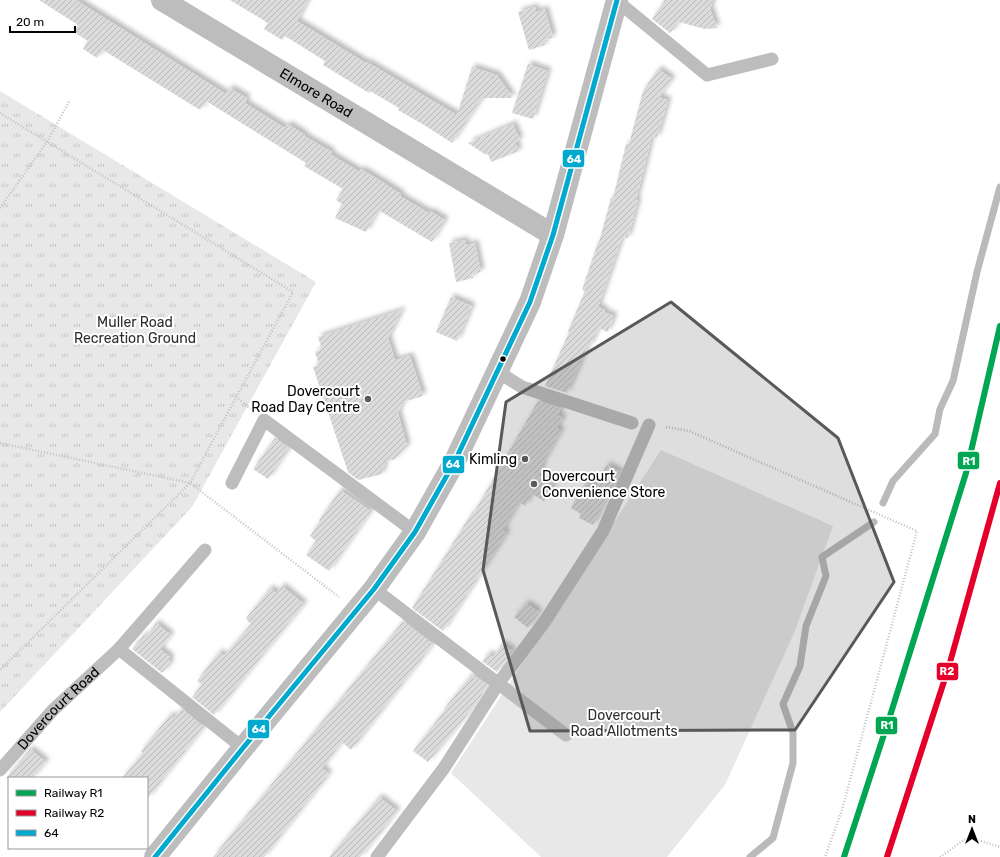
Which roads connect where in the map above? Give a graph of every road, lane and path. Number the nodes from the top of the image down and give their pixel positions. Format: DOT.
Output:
graph roads {
  1 [pos="162,0"];
  2 [pos="616,0"];
  3 [pos="772,59"];
  4 [pos="70,100"];
  5 [pos="0,113"];
  6 [pos="47,142"];
  7 [pos="0,208"];
  8 [pos="553,235"];
  9 [pos="498,372"];
  10 [pos="236,397"];
  11 [pos="247,406"];
  12 [pos="632,422"];
  13 [pos="650,425"];
  14 [pos="0,442"];
  15 [pos="190,483"];
  16 [pos="232,483"];
  17 [pos="415,532"];
  18 [pos="205,550"];
  19 [pos="374,590"];
  20 [pos="357,610"];
  21 [pos="119,648"];
  22 [pos="0,670"];
  23 [pos="498,684"];
  24 [pos="566,735"];
  25 [pos="242,748"];
  26 [pos="0,770"];
  27 [pos="1000,847"];
  28 [pos="155,857"];
  29 [pos="377,857"];
  30 [pos="825,857"];
  31 [pos="940,857"];
  1 -- 8 [label="street, Elmore Road"];
  2 -- 3 [label="lane"];
  2 -- 8 [label="street"];
  4 -- 6 [label="path"];
  5 -- 6 [label="path"];
  6 -- 7 [label="path"];
  6 -- 10 [label="path"];
  8 -- 9 [label="street"];
  9 -- 12 [label="lane"];
  9 -- 17 [label="street"];
  10 -- 11 [label="path"];
  10 -- 15 [label="path"];
  13 -- 23 [label="lane"];
  13 -- 30 [label="path"];
  14 -- 15 [label="path"];
  15 -- 20 [label="path"];
  15 -- 22 [label="path"];
  16 -- 17 [label="lane"];
  17 -- 19 [label="street"];
  18 -- 21 [label="lane, Dovercourt Road"];
  19 -- 20 [label="street"];
  19 -- 23 [label="lane"];
  20 -- 25 [label="street"];
  21 -- 25 [label="lane"];
  21 -- 26 [label="lane, Dovercourt Road"];
  23 -- 24 [label="lane"];
  23 -- 29 [label="lane"];
  25 -- 28 [label="street"];
  27 -- 31 [label="path"];
}
